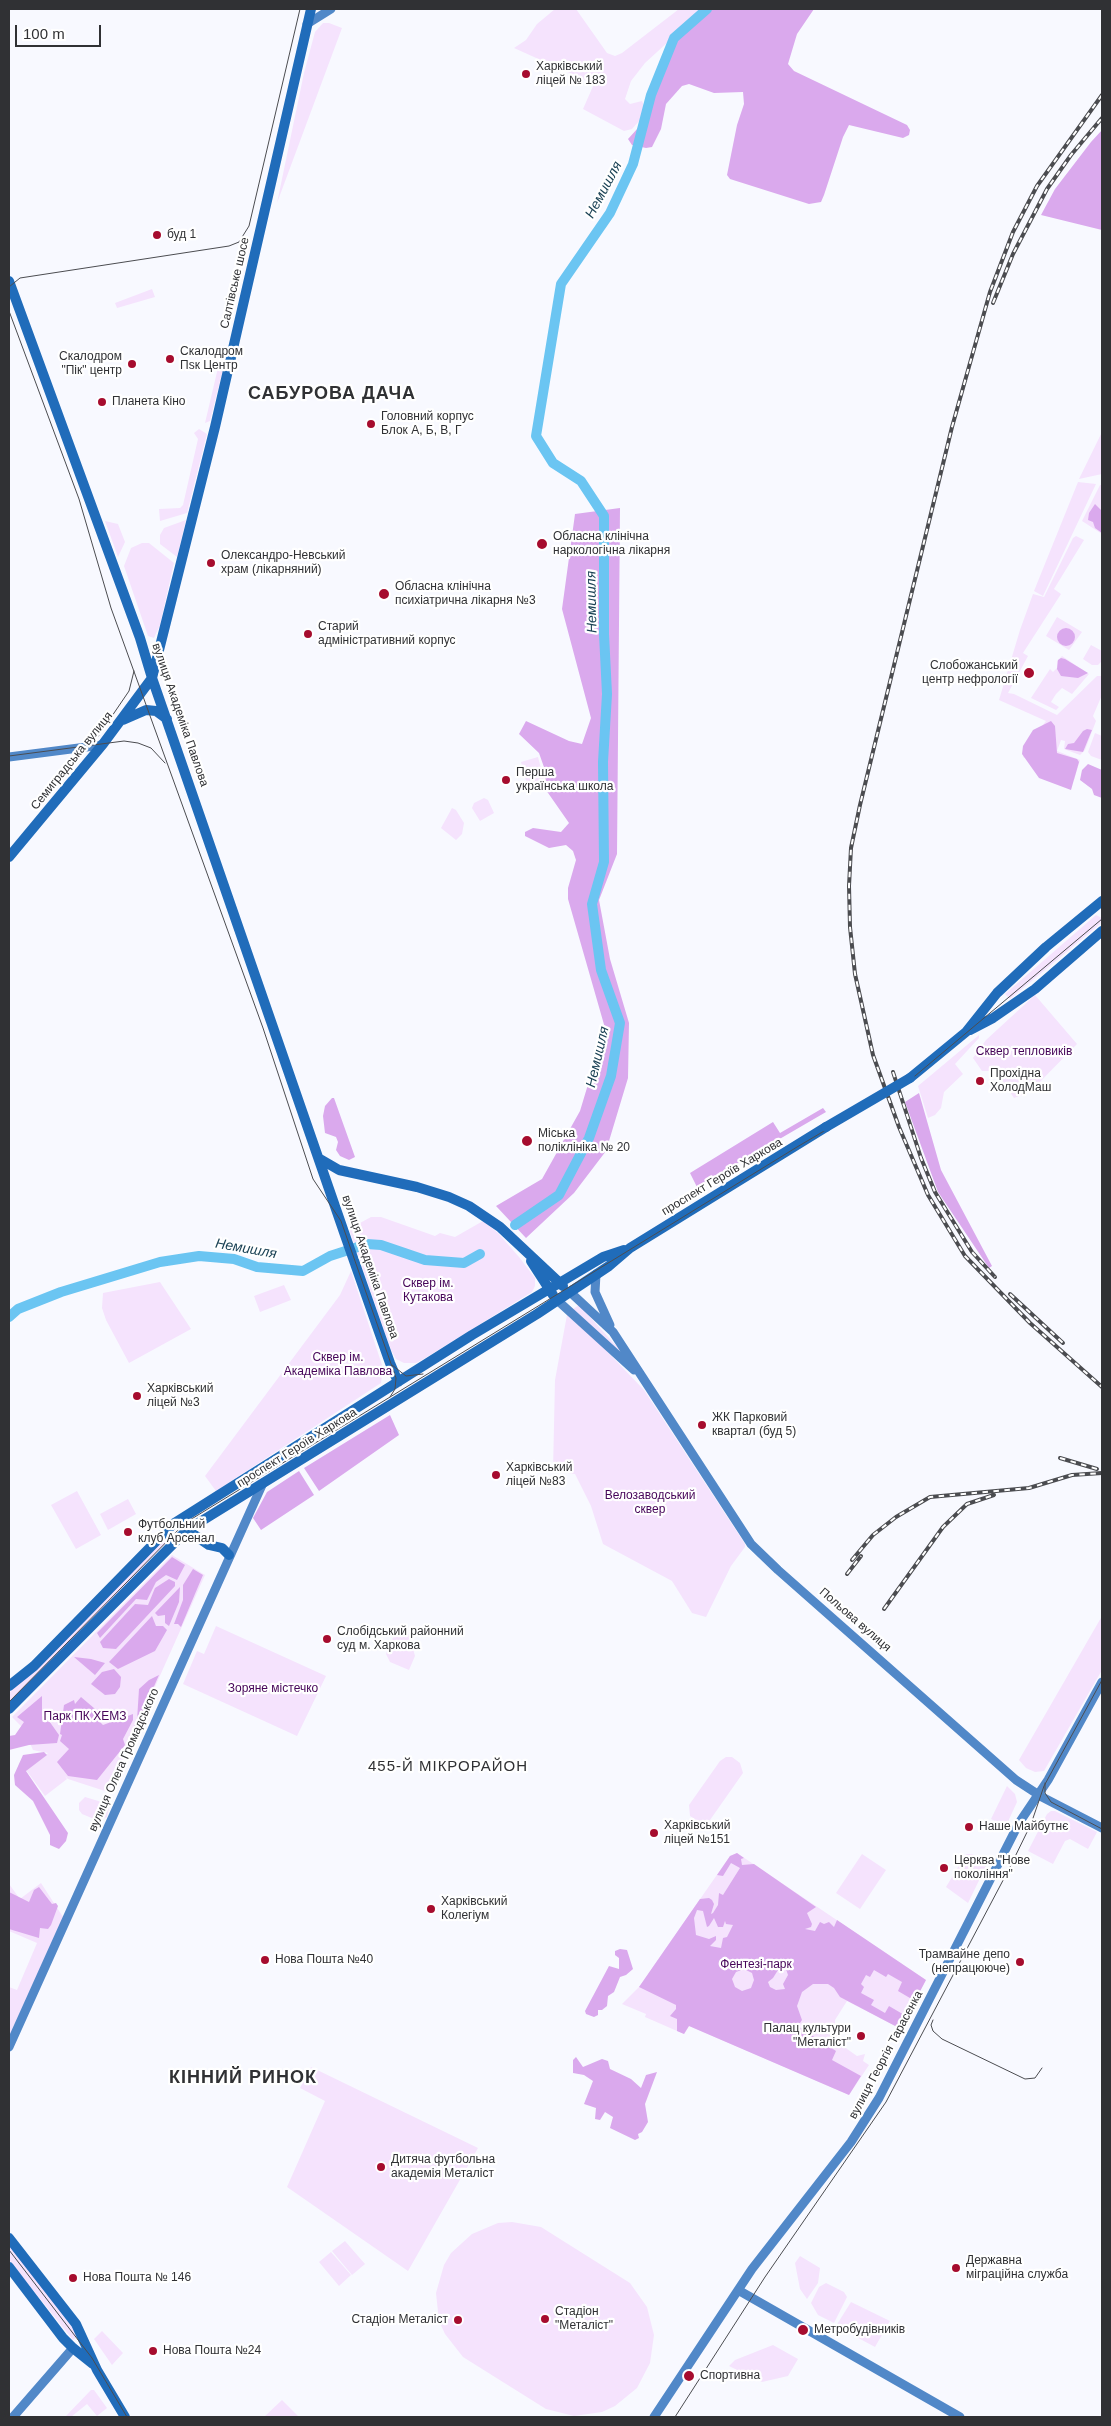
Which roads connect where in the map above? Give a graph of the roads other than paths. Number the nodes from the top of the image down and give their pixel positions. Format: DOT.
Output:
graph roads {
  1 [pos="312,9"];
  2 [pos="331,9"];
  3 [pos="307,24"];
  4 [pos="9,281"];
  5 [pos="163,634"];
  6 [pos="140,638"];
  7 [pos="152,678"];
  8 [pos="167,719"];
  9 [pos="120,721"];
  10 [pos="102,745"];
  11 [pos="9,758"];
  12 [pos="9,857"];
  13 [pos="1102,901"];
  14 [pos="1102,932"];
  15 [pos="966,1032"];
  16 [pos="320,1159"];
  17 [pos="630,1248"];
  18 [pos="524,1249"];
  19 [pos="596,1274"];
  20 [pos="554,1286"];
  21 [pos="570,1292"];
  22 [pos="557,1300"];
  23 [pos="613,1332"];
  24 [pos="644,1379"];
  25 [pos="398,1382"];
  26 [pos="382,1411"];
  27 [pos="278,1457"];
  28 [pos="263,1483"];
  29 [pos="190,1513"];
  30 [pos="187,1530"];
  31 [pos="229,1555"];
  32 [pos="1102,1682"];
  33 [pos="9,1686"];
  34 [pos="9,1709"];
  35 [pos="1038,1795"];
  36 [pos="1102,1828"];
  37 [pos="9,2047"];
  38 [pos="9,2238"];
  39 [pos="9,2267"];
  40 [pos="738,2290"];
  41 [pos="82,2334"];
  42 [pos="73,2348"];
  43 [pos="96,2367"];
  44 [pos="13,2417"];
  45 [pos="125,2417"];
  46 [pos="654,2417"];
  47 [pos="960,2417"];
  1 -- 3 [label="main road, Салтівське шосе"];
  2 -- 3 [label="main road"];
  3 -- 5 [label="main road, Салтівське шосе"];
  4 -- 6 [label="main road, вулиця Академіка Павлова"];
  5 -- 6 [label="main road"];
  5 -- 7 [label="main road, Салтівське шосе"];
  6 -- 7 [label="main road, вулиця Академіка Павлова"];
  7 -- 8 [label="main road, вулиця Академіка Павлова"];
  7 -- 9 [label="main road, Семиградська вулиця"];
  8 -- 9 [label="main road"];
  8 -- 16 [label="main road, вулиця Академіка Павлова"];
  9 -- 10 [label="main road, Семиградська вулиця"];
  10 -- 11 [label="main road"];
  10 -- 12 [label="main road, Семиградська вулиця"];
  13 -- 15 [label="main road"];
  14 -- 15 [label="main road"];
  15 -- 17 [label="main road, проспект Героїв Харкова, bridge"];
  16 -- 18 [label="main road"];
  16 -- 25 [label="main road, вулиця Академіка Павлова"];
  17 -- 19 [label="main road, проспект Героїв Харкова"];
  17 -- 20 [label="main road, проспект Героїв Харкова"];
  18 -- 20 [label="main road"];
  18 -- 20 [label="main road"];
  19 -- 21 [label="main road, проспект Героїв Харкова"];
  19 -- 23 [label="main road, Польова вулиця"];
  20 -- 21 [label="main road"];
  20 -- 22 [label="main road"];
  20 -- 25 [label="main road, проспект Героїв Харкова"];
  21 -- 22 [label="main road, проспект Героїв Харкова"];
  21 -- 23 [label="main road, Польова вулиця"];
  22 -- 24 [label="main road, Польова вулиця"];
  22 -- 26 [label="main road, проспект Героїв Харкова"];
  23 -- 24 [label="main road, Польова вулиця"];
  24 -- 35 [label="main road, Польова вулиця"];
  25 -- 26 [label="main road"];
  25 -- 27 [label="main road, проспект Героїв Харкова"];
  26 -- 28 [label="main road, проспект Героїв Харкова"];
  27 -- 28 [label="main road"];
  27 -- 29 [label="main road, проспект Героїв Харкова"];
  28 -- 30 [label="main road, проспект Героїв Харкова"];
  28 -- 31 [label="main road, вулиця Олега Громадського"];
  29 -- 30 [label="main road"];
  29 -- 33 [label="main road, проспект Героїв Харкова"];
  30 -- 31 [label="main road"];
  30 -- 34 [label="main road, проспект Героїв Харкова"];
  31 -- 37 [label="main road, вулиця Олега Громадського"];
  32 -- 35 [label="main road, вулиця Георгія Тарасенка"];
  35 -- 36 [label="main road, Польова вулиця"];
  35 -- 40 [label="main road, вулиця Георгія Тарасенка"];
  38 -- 41 [label="main road"];
  39 -- 42 [label="main road"];
  40 -- 46 [label="main road, вулиця Георгія Тарасенка"];
  40 -- 47 [label="main road"];
  41 -- 42 [label="main road"];
  41 -- 43 [label="main road"];
  42 -- 43 [label="main road"];
  42 -- 44 [label="main road"];
  43 -- 45 [label="main road"];
}
